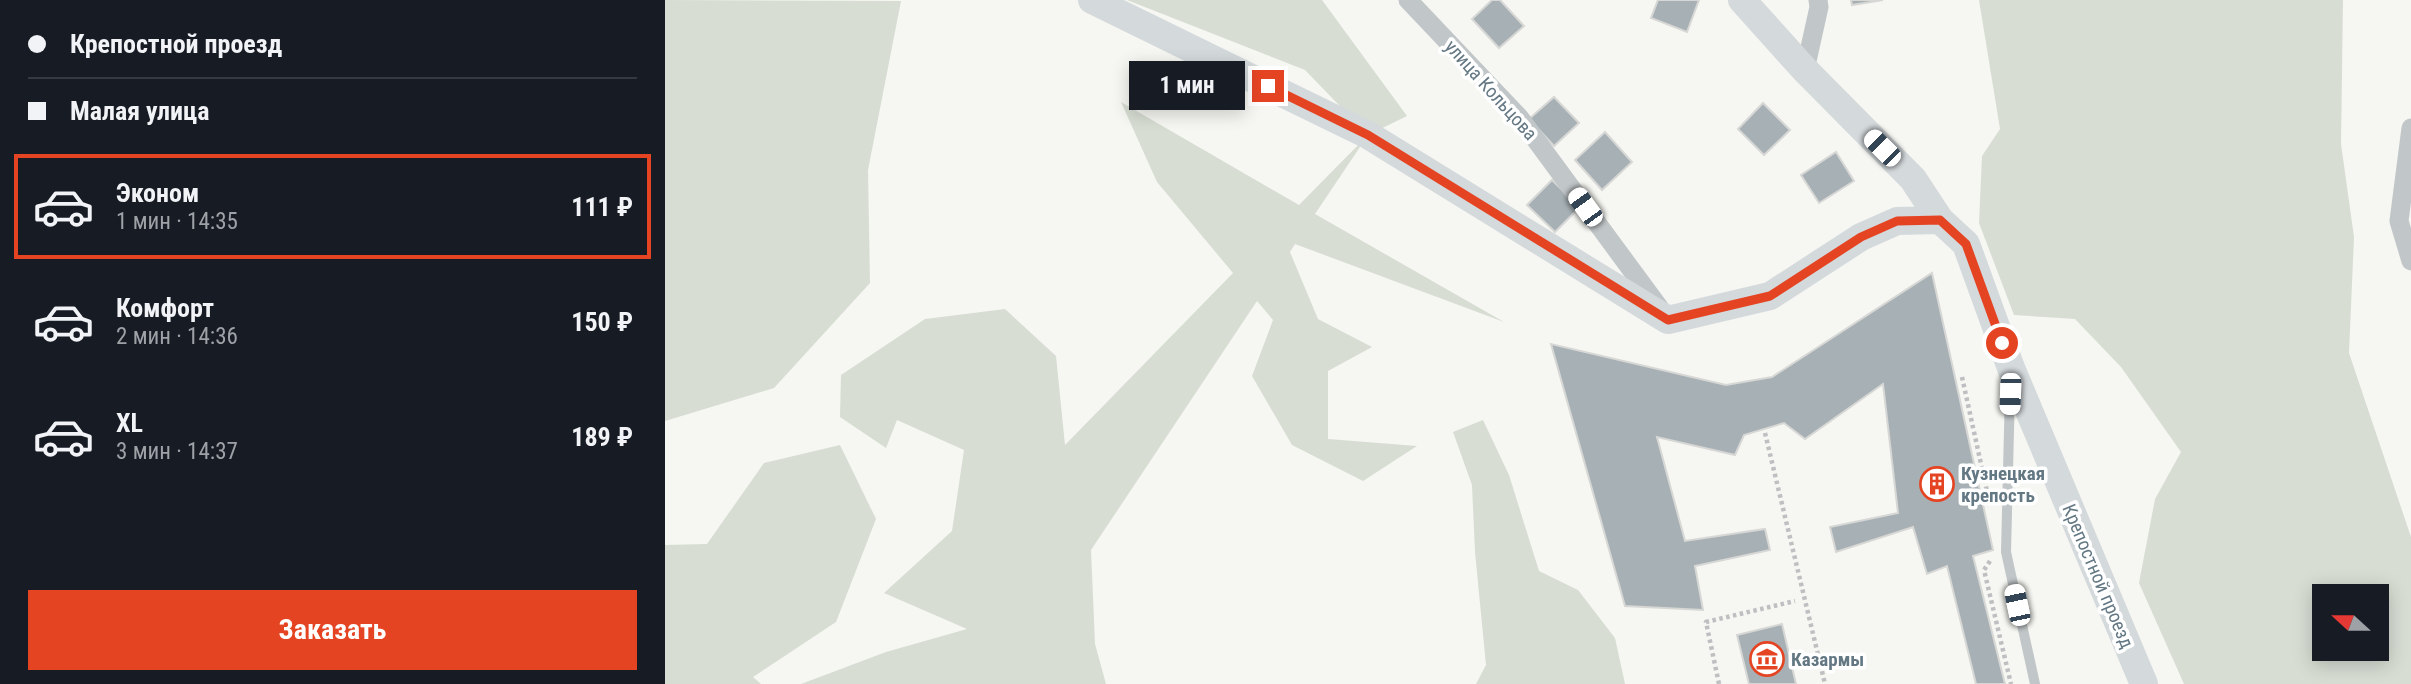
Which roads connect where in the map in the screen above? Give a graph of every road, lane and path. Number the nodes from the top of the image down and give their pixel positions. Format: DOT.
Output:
graph roads {
  1 [pos="1092,0"];
  2 [pos="1408,0"];
  3 [pos="1742,0"];
  4 [pos="1818,0"];
  5 [pos="1805,70"];
  6 [pos="2411,128"];
  7 [pos="2409,158"];
  8 [pos="1940,220"];
  9 [pos="2411,261"];
  10 [pos="1668,320"];
  11 [pos="2011,368"];
  12 [pos="1765,433"];
  13 [pos="1795,601"];
  14 [pos="1719,684"];
  15 [pos="1825,684"];
  16 [pos="2035,684"];
  17 [pos="2144,684"];
  1 -- 10 [label="street"];
  2 -- 10 [label="street, улица Кольцова"];
  3 -- 5 [label="street, Крепостной проезд"];
  4 -- 5 [label="street"];
  5 -- 8 [label="street, Крепостной проезд"];
  6 -- 7 [label="street"];
  7 -- 9 [label="street"];
  8 -- 10 [label="street"];
  8 -- 11 [label="street, Крепостной проезд"];
  11 -- 16 [label="lane"];
  11 -- 17 [label="street, Крепостной проезд"];
  12 -- 15 [label="path"];
  13 -- 14 [label="path"];
}
